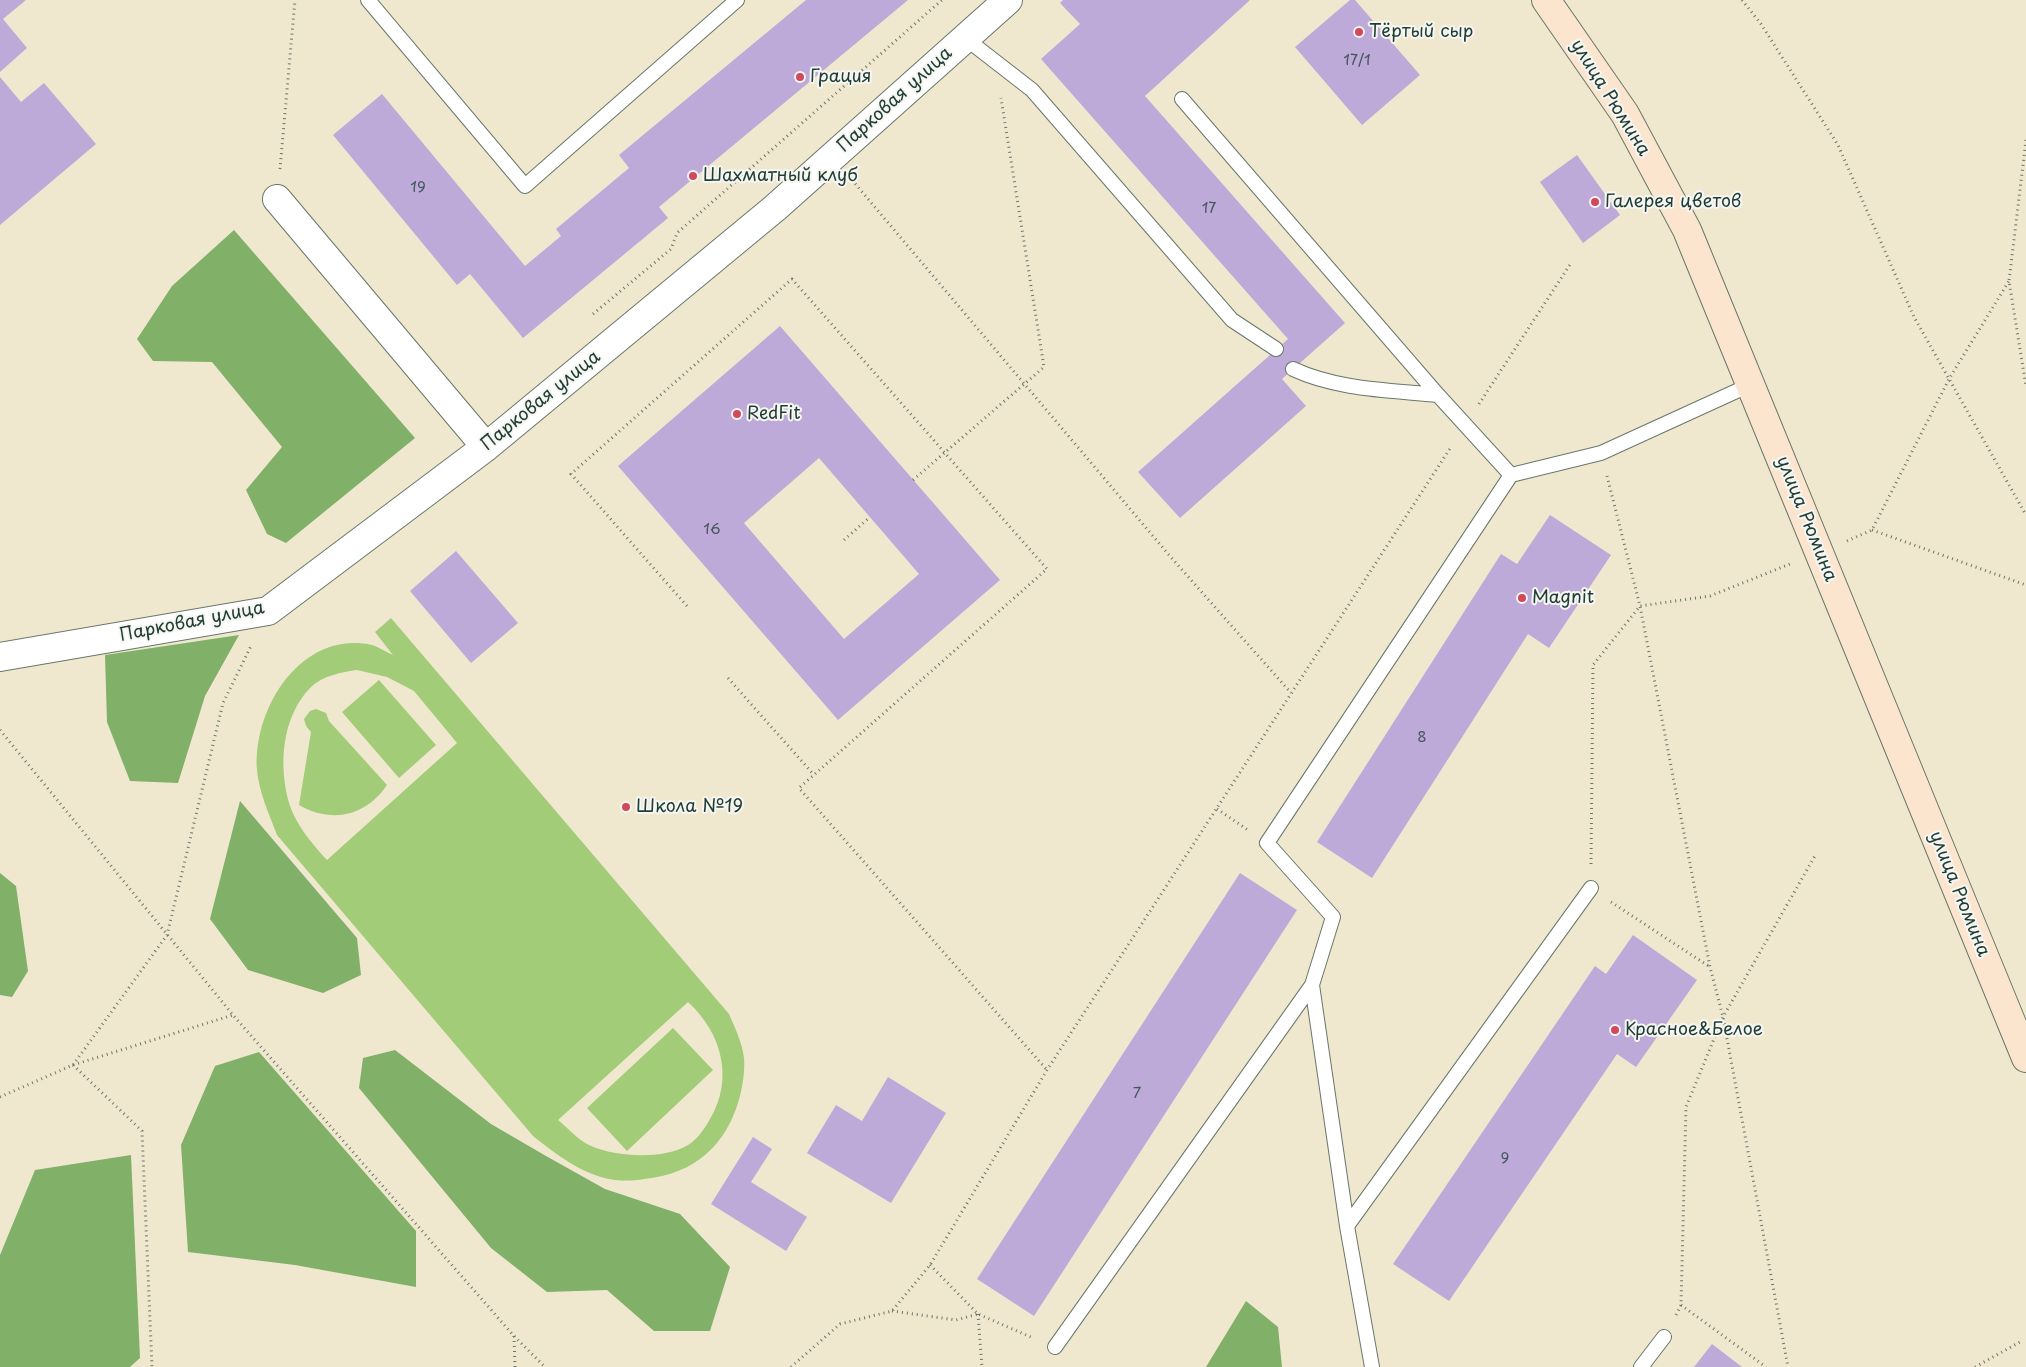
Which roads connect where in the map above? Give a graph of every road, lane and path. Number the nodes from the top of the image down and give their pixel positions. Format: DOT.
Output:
graph roads {
  1 [pos="295,0"];
  2 [pos="368,0"];
  3 [pos="737,0"];
  4 [pos="942,0"];
  5 [pos="1546,0"];
  6 [pos="1742,0"];
  7 [pos="1006,1"];
  8 [pos="965,38"];
  9 [pos="995,61"];
  10 [pos="1182,99"];
  11 [pos="2026,140"];
  12 [pos="832,156"];
  13 [pos="277,200"];
  14 [pos="1571,263"];
  15 [pos="2009,281"];
  16 [pos="589,318"];
  17 [pos="1276,349"];
  18 [pos="1293,369"];
  19 [pos="1949,379"];
  20 [pos="1024,383"];
  21 [pos="1752,384"];
  22 [pos="2026,386"];
  23 [pos="1438,395"];
  24 [pos="1466,425"];
  25 [pos="486,447"];
  26 [pos="945,453"];
  27 [pos="1601,453"];
  28 [pos="1511,475"];
  29 [pos="914,480"];
  30 [pos="2026,516"];
  31 [pos="870,518"];
  32 [pos="844,540"];
  33 [pos="1818,552"];
  34 [pos="2026,585"];
  35 [pos="688,606"];
  36 [pos="1640,606"];
  37 [pos="268,610"];
  38 [pos="0,657"];
  39 [pos="728,678"];
  40 [pos="1291,693"];
  41 [pos="0,730"];
  42 [pos="814,775"];
  43 [pos="1217,809"];
  44 [pos="1267,843"];
  45 [pos="1816,854"];
  46 [pos="1591,888"];
  47 [pos="167,935"];
  48 [pos="1710,967"];
  49 [pos="1312,985"];
  50 [pos="234,1015"];
  51 [pos="1723,1017"];
  52 [pos="2026,1058"];
  53 [pos="73,1065"];
  54 [pos="1047,1070"];
  55 [pos="0,1097"];
  56 [pos="1347,1226"];
  57 [pos="930,1265"];
  58 [pos="1681,1305"];
  59 [pos="892,1311"];
  60 [pos="978,1314"];
  61 [pos="514,1336"];
  62 [pos="1664,1337"];
  63 [pos="2020,1342"];
  64 [pos="1056,1348"];
  65 [pos="152,1367"];
  66 [pos="515,1367"];
  67 [pos="545,1367"];
  68 [pos="791,1367"];
  69 [pos="982,1367"];
  70 [pos="1372,1367"];
  71 [pos="1641,1367"];
  72 [pos="1766,1367"];
  73 [pos="1788,1367"];
  74 [pos="1975,1367"];
  1 -- 13 [label="path"];
  2 -- 3 [label="lane"];
  4 -- 16 [label="path"];
  5 -- 21 [label="main road, улица Рюмина"];
  6 -- 19 [label="path"];
  7 -- 8 [label="street, Парковая улица"];
  8 -- 9 [label="lane"];
  8 -- 12 [label="street, Парковая улица"];
  9 -- 17 [label="lane"];
  9 -- 20 [label="path"];
  10 -- 23 [label="lane"];
  11 -- 15 [label="path"];
  12 -- 20 [label="path"];
  12 -- 25 [label="street, Парковая улица"];
  13 -- 25 [label="street"];
  14 -- 24 [label="path"];
  15 -- 19 [label="path"];
  15 -- 22 [label="path"];
  18 -- 23 [label="lane"];
  19 -- 30 [label="path"];
  19 -- 34 [label="path"];
  20 -- 26 [label="path"];
  20 -- 40 [label="path"];
  21 -- 27 [label="lane"];
  21 -- 33 [label="main road, улица Рюмина"];
  23 -- 24 [label="lane"];
  24 -- 28 [label="lane"];
  24 -- 40 [label="path"];
  25 -- 37 [label="street, Парковая улица"];
  26 -- 29 [label="path"];
  26 -- 35 [label="path"];
  26 -- 42 [label="path"];
  27 -- 28 [label="lane"];
  27 -- 36 [label="path"];
  28 -- 44 [label="lane"];
  31 -- 32 [label="path"];
  33 -- 36 [label="path"];
  33 -- 52 [label="main road, улица Рюмина"];
  36 -- 46 [label="path"];
  36 -- 48 [label="path"];
  37 -- 38 [label="street, Парковая улица"];
  37 -- 47 [label="path"];
  39 -- 42 [label="path"];
  40 -- 43 [label="path"];
  41 -- 47 [label="path"];
  42 -- 54 [label="path"];
  43 -- 44 [label="path"];
  43 -- 54 [label="path"];
  44 -- 49 [label="lane"];
  45 -- 51 [label="path"];
  46 -- 48 [label="path"];
  46 -- 56 [label="lane"];
  47 -- 50 [label="path"];
  47 -- 53 [label="path"];
  48 -- 51 [label="path"];
  49 -- 56 [label="lane"];
  49 -- 64 [label="lane"];
  50 -- 53 [label="path"];
  50 -- 61 [label="path"];
  51 -- 58 [label="path"];
  51 -- 73 [label="path"];
  53 -- 55 [label="path"];
  53 -- 65 [label="path"];
  54 -- 57 [label="path"];
  56 -- 70 [label="lane"];
  57 -- 59 [label="path"];
  57 -- 60 [label="path"];
  58 -- 62 [label="path"];
  58 -- 72 [label="path"];
  59 -- 60 [label="path"];
  59 -- 68 [label="path"];
  60 -- 64 [label="path"];
  60 -- 69 [label="path"];
  61 -- 66 [label="path"];
  61 -- 67 [label="path"];
  62 -- 71 [label="lane"];
  63 -- 74 [label="path"];
}
